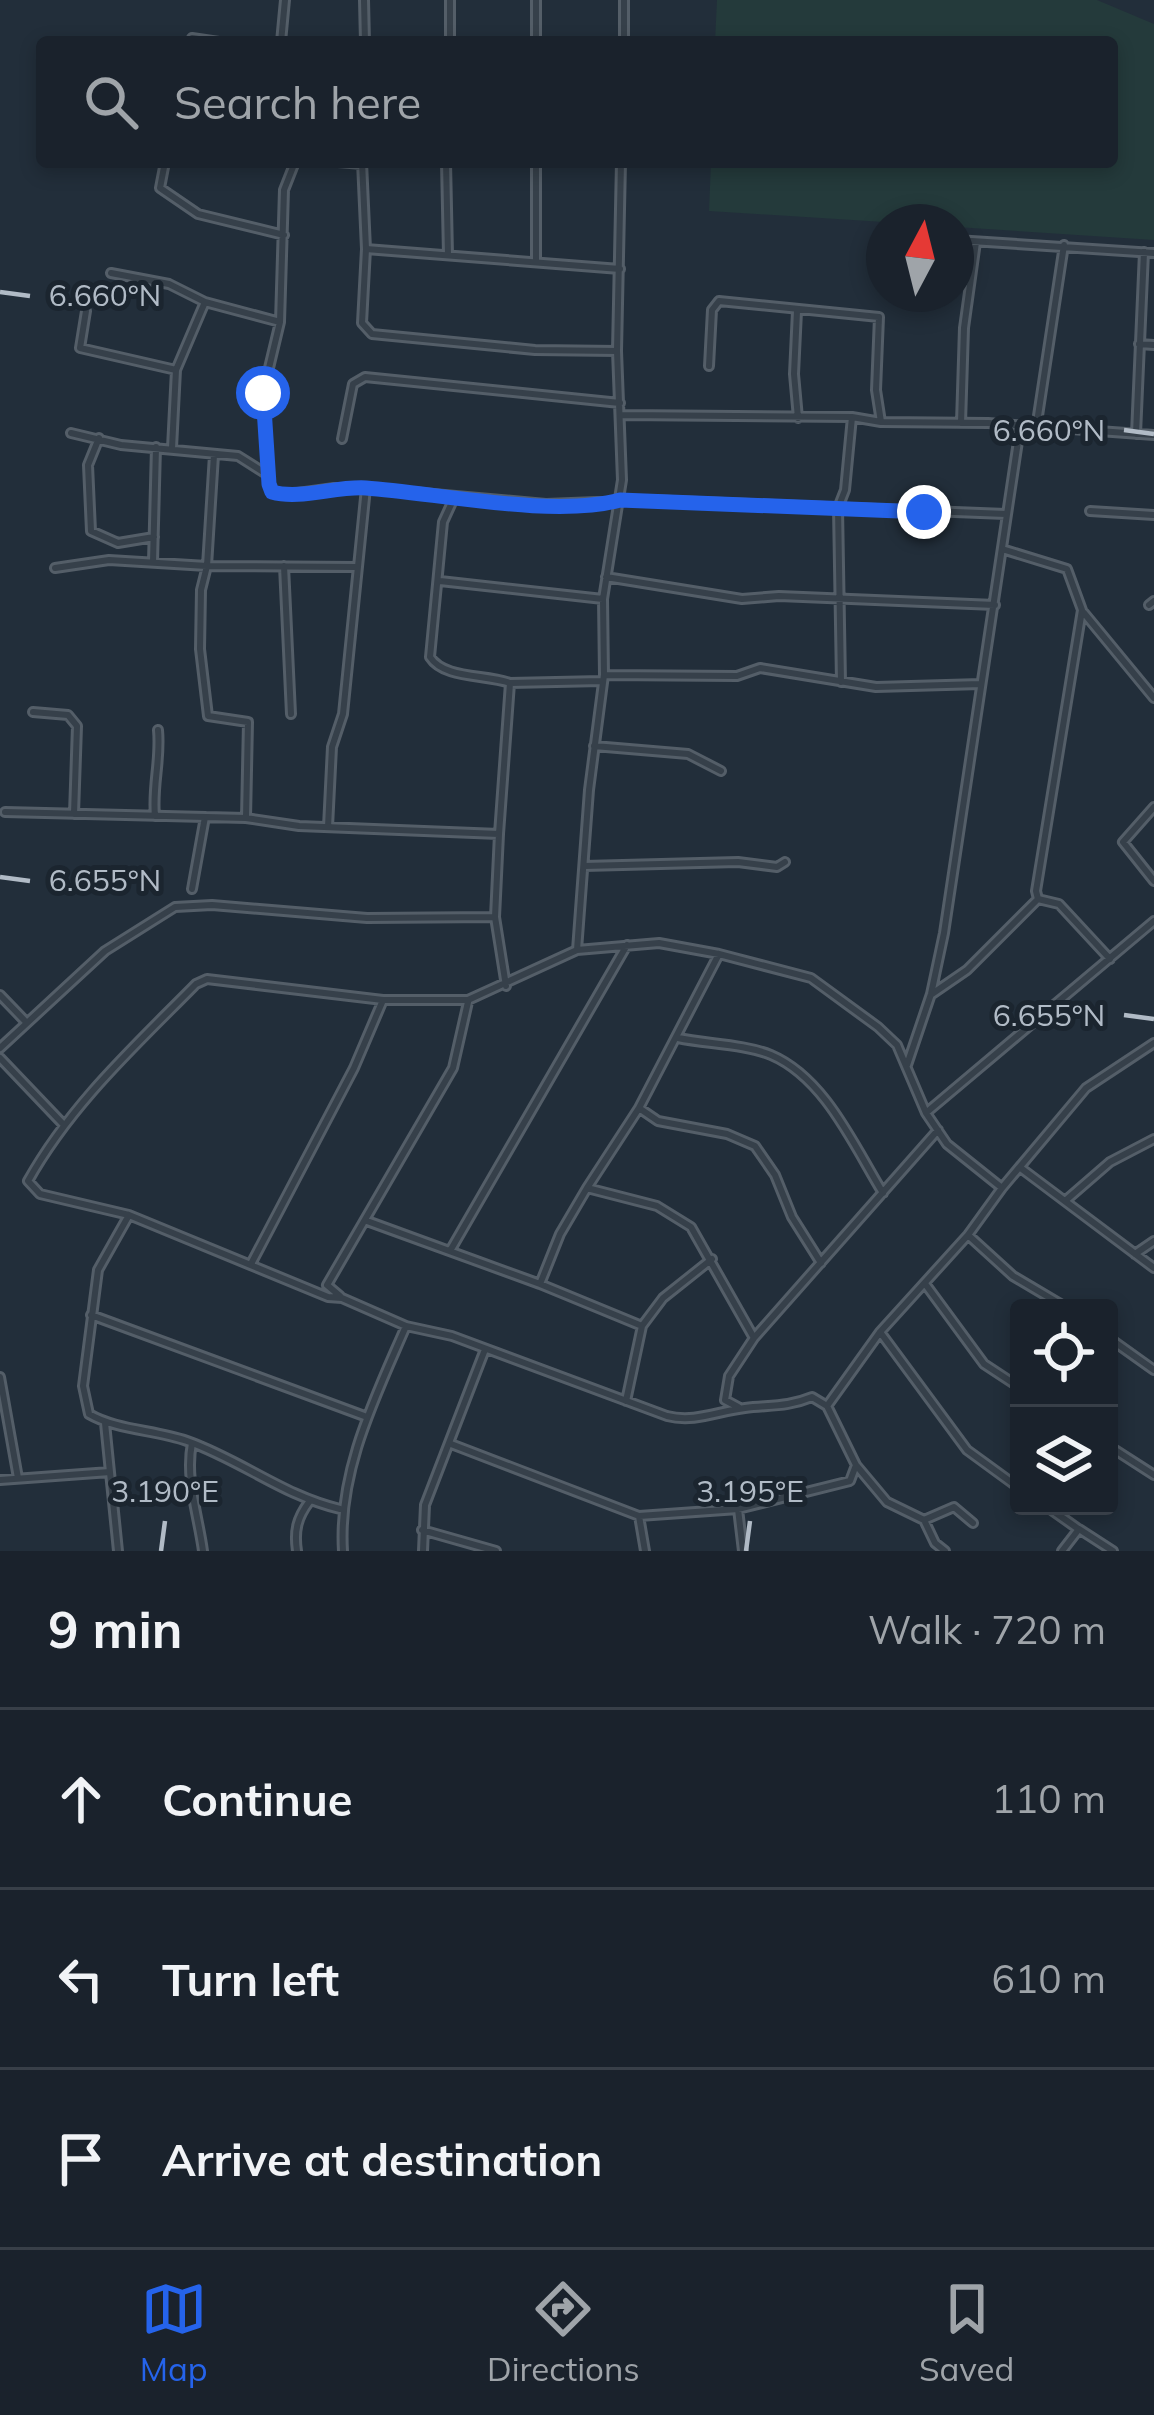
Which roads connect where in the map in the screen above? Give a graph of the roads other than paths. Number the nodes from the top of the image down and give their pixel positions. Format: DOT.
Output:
graph roads {
  1 [pos="285,0"];
  2 [pos="364,0"];
  3 [pos="450,0"];
  4 [pos="536,0"];
  5 [pos="625,0"];
  6 [pos="282,36"];
  7 [pos="365,36"];
  8 [pos="450,36"];
  9 [pos="536,36"];
  10 [pos="624,36"];
  11 [pos="164,168"];
  12 [pos="293,168"];
  13 [pos="362,168"];
  14 [pos="446,168"];
  15 [pos="536,168"];
  16 [pos="621,168"];
  17 [pos="284,235"];
  18 [pos="976,241"];
  19 [pos="1064,245"];
  20 [pos="366,249"];
  21 [pos="1144,251"];
  22 [pos="1154,253"];
  23 [pos="448,255"];
  24 [pos="536,260"];
  25 [pos="620,269"];
  26 [pos="111,273"];
  27 [pos="205,302"];
  28 [pos="86,311"];
  29 [pos="797,311"];
  30 [pos="280,322"];
  31 [pos="1139,344"];
  32 [pos="1154,345"];
  33 [pos="617,351"];
  34 [pos="709,366"];
  35 [pos="176,370"];
  36 [pos="620,403"];
  37 [pos="622,415"];
  38 [pos="852,417"];
  39 [pos="798,418"];
  40 [pos="880,422"];
  41 [pos="961,423"];
  42 [pos="1020,428"];
  43 [pos="1036,429"];
  44 [pos="71,433"];
  45 [pos="1136,434"];
  46 [pos="1154,435"];
  47 [pos="99,438"];
  48 [pos="342,439"];
  49 [pos="156,447"];
  50 [pos="172,448"];
  51 [pos="214,455"];
  52 [pos="268,475"];
  53 [pos="366,488"];
  54 [pos="454,498"];
  55 [pos="620,500"];
  56 [pos="838,508"];
  57 [pos="1090,511"];
  58 [pos="1006,514"];
  59 [pos="1154,515"];
  60 [pos="154,537"];
  61 [pos="1002,549"];
  62 [pos="153,562"];
  63 [pos="207,566"];
  64 [pos="284,566"];
  65 [pos="356,567"];
  66 [pos="55,568"];
  67 [pos="605,577"];
  68 [pos="439,581"];
  69 [pos="604,598"];
  70 [pos="838,599"];
  71 [pos="994,604"];
  72 [pos="1082,610"];
  73 [pos="604,678"];
  74 [pos="841,682"];
  75 [pos="510,683"];
  76 [pos="982,684"];
  77 [pos="1154,698"];
  78 [pos="33,712"];
  79 [pos="291,714"];
  80 [pos="158,730"];
  81 [pos="593,746"];
  82 [pos="722,771"];
  83 [pos="1154,808"];
  84 [pos="5,812"];
  85 [pos="74,814"];
  86 [pos="155,816"];
  87 [pos="205,817"];
  88 [pos="247,818"];
  89 [pos="328,827"];
  90 [pos="499,835"];
  91 [pos="785,862"];
  92 [pos="584,866"];
  93 [pos="1154,880"];
  94 [pos="192,889"];
  95 [pos="1038,899"];
  96 [pos="495,917"];
  97 [pos="1154,921"];
  98 [pos="627,945"];
  99 [pos="577,950"];
  100 [pos="719,953"];
  101 [pos="1110,959"];
  102 [pos="506,986"];
  103 [pos="0,994"];
  104 [pos="932,994"];
  105 [pos="383,1000"];
  106 [pos="468,1000"];
  107 [pos="25,1021"];
  108 [pos="678,1038"];
  109 [pos="1154,1043"];
  110 [pos="0,1048"];
  111 [pos="0,1058"];
  112 [pos="907,1065"];
  113 [pos="639,1108"];
  114 [pos="926,1113"];
  115 [pos="63,1124"];
  116 [pos="938,1130"];
  117 [pos="1154,1138"];
  118 [pos="1022,1169"];
  119 [pos="587,1188"];
  120 [pos="1002,1188"];
  121 [pos="883,1193"];
  122 [pos="1066,1201"];
  123 [pos="129,1215"];
  124 [pos="367,1221"];
  125 [pos="968,1235"];
  126 [pos="1154,1241"];
  127 [pos="450,1251"];
  128 [pos="1135,1255"];
  129 [pos="712,1259"];
  130 [pos="820,1263"];
  131 [pos="250,1264"];
  132 [pos="1154,1268"];
  133 [pos="540,1284"];
  134 [pos="926,1284"];
  135 [pos="343,1298"];
  136 [pos="1052,1299"];
  137 [pos="91,1315"];
  138 [pos="406,1326"];
  139 [pos="642,1326"];
  140 [pos="880,1332"];
  141 [pos="754,1338"];
  142 [pos="1118,1344"];
  143 [pos="484,1352"];
  144 [pos="1154,1370"];
  145 [pos="0,1377"];
  146 [pos="1010,1381"];
  147 [pos="626,1401"];
  148 [pos="827,1406"];
  149 [pos="741,1408"];
  150 [pos="367,1417"];
  151 [pos="105,1423"];
  152 [pos="193,1443"];
  153 [pos="451,1444"];
  154 [pos="1118,1452"];
  155 [pos="856,1465"];
  156 [pos="110,1472"];
  157 [pos="1154,1475"];
  158 [pos="18,1478"];
  159 [pos="0,1480"];
  160 [pos="1010,1482"];
  161 [pos="309,1502"];
  162 [pos="340,1508"];
  163 [pos="738,1509"];
  164 [pos="1059,1515"];
  165 [pos="639,1516"];
  166 [pos="924,1520"];
  167 [pos="973,1523"];
  168 [pos="1079,1529"];
  169 [pos="422,1530"];
  170 [pos="118,1551"];
  171 [pos="203,1551"];
  172 [pos="297,1551"];
  173 [pos="343,1551"];
  174 [pos="423,1551"];
  175 [pos="496,1551"];
  176 [pos="645,1551"];
  177 [pos="743,1551"];
  178 [pos="945,1551"];
  179 [pos="1062,1551"];
  180 [pos="1112,1551"];
  1 -- 6 [label="street"];
  2 -- 7 [label="street"];
  3 -- 8 [label="street"];
  4 -- 9 [label="street"];
  5 -- 10 [label="street"];
  11 -- 17 [label="street"];
  12 -- 17 [label="street"];
  13 -- 20 [label="street"];
  14 -- 23 [label="street"];
  15 -- 24 [label="street"];
  16 -- 25 [label="street"];
  17 -- 30 [label="street"];
  18 -- 19 [label="street"];
  18 -- 41 [label="street"];
  19 -- 21 [label="street"];
  19 -- 43 [label="street"];
  20 -- 23 [label="street"];
  20 -- 33 [label="street"];
  21 -- 22 [label="street"];
  21 -- 31 [label="street"];
  23 -- 24 [label="street"];
  24 -- 25 [label="street"];
  25 -- 33 [label="street"];
  26 -- 27 [label="street"];
  27 -- 30 [label="street"];
  27 -- 35 [label="street"];
  28 -- 35 [label="street"];
  29 -- 34 [label="street"];
  29 -- 39 [label="street"];
  29 -- 40 [label="street"];
  30 -- 52 [label="street"];
  31 -- 32 [label="street"];
  31 -- 45 [label="street"];
  33 -- 36 [label="street"];
  35 -- 50 [label="street"];
  36 -- 37 [label="street"];
  36 -- 48 [label="street"];
  37 -- 39 [label="street"];
  37 -- 55 [label="street"];
  38 -- 39 [label="street"];
  38 -- 40 [label="street"];
  38 -- 56 [label="street"];
  40 -- 41 [label="street"];
  41 -- 42 [label="street"];
  42 -- 43 [label="street"];
  42 -- 58 [label="street"];
  43 -- 45 [label="street"];
  44 -- 47 [label="street"];
  45 -- 46 [label="street"];
  47 -- 49 [label="street"];
  47 -- 60 [label="street"];
  49 -- 50 [label="street"];
  49 -- 60 [label="street"];
  50 -- 51 [label="street"];
  51 -- 52 [label="street"];
  51 -- 63 [label="street"];
  52 -- 53 [label="street"];
  53 -- 54 [label="street"];
  53 -- 65 [label="street"];
  54 -- 55 [label="street"];
  54 -- 68 [label="street"];
  55 -- 56 [label="street"];
  55 -- 67 [label="street"];
  56 -- 58 [label="street"];
  56 -- 70 [label="street"];
  57 -- 59 [label="street"];
  58 -- 61 [label="street"];
  60 -- 62 [label="street"];
  61 -- 71 [label="street"];
  61 -- 72 [label="street"];
  62 -- 63 [label="street"];
  62 -- 66 [label="street"];
  63 -- 64 [label="street"];
  63 -- 88 [label="street"];
  64 -- 65 [label="street"];
  64 -- 79 [label="street"];
  65 -- 89 [label="street"];
  67 -- 69 [label="street"];
  67 -- 70 [label="street"];
  68 -- 69 [label="street"];
  68 -- 75 [label="street"];
  69 -- 73 [label="street"];
  70 -- 71 [label="street"];
  70 -- 74 [label="street"];
  71 -- 76 [label="street"];
  72 -- 77 [label="street"];
  72 -- 95 [label="street"];
  73 -- 74 [label="street"];
  73 -- 75 [label="street"];
  73 -- 81 [label="street"];
  74 -- 76 [label="street"];
  75 -- 90 [label="street"];
  76 -- 104 [label="street"];
  78 -- 85 [label="street"];
  80 -- 86 [label="street"];
  81 -- 82 [label="street"];
  81 -- 92 [label="street"];
  83 -- 93 [label="street"];
  84 -- 85 [label="street"];
  85 -- 86 [label="street"];
  86 -- 87 [label="street"];
  87 -- 88 [label="street"];
  87 -- 94 [label="street"];
  88 -- 89 [label="street"];
  89 -- 90 [label="street"];
  90 -- 96 [label="street"];
  91 -- 92 [label="street"];
  92 -- 99 [label="street"];
  95 -- 101 [label="street"];
  95 -- 104 [label="street"];
  96 -- 102 [label="street"];
  96 -- 107 [label="street"];
  97 -- 101 [label="street"];
  98 -- 99 [label="street"];
  98 -- 100 [label="street"];
  98 -- 127 [label="street"];
  99 -- 102 [label="street"];
  100 -- 108 [label="street"];
  100 -- 112 [label="street"];
  101 -- 114 [label="street"];
  102 -- 106 [label="street"];
  103 -- 107 [label="street"];
  104 -- 112 [label="street"];
  105 -- 106 [label="street"];
  105 -- 115 [label="street"];
  105 -- 131 [label="street"];
  106 -- 124 [label="street"];
  107 -- 110 [label="street"];
  108 -- 113 [label="street"];
  108 -- 121 [label="street"];
  109 -- 118 [label="street"];
  111 -- 115 [label="street"];
  112 -- 114 [label="street"];
  113 -- 119 [label="street"];
  113 -- 130 [label="street"];
  114 -- 116 [label="street"];
  115 -- 123 [label="street"];
  116 -- 120 [label="street"];
  116 -- 121 [label="street"];
  117 -- 122 [label="street"];
  118 -- 120 [label="street"];
  118 -- 122 [label="street"];
  119 -- 129 [label="street"];
  119 -- 133 [label="street"];
  120 -- 125 [label="street"];
  121 -- 130 [label="street"];
  122 -- 128 [label="street"];
  123 -- 131 [label="street"];
  123 -- 137 [label="street"];
  124 -- 127 [label="street"];
  124 -- 135 [label="street"];
  125 -- 134 [label="street"];
  125 -- 136 [label="street"];
  126 -- 128 [label="street"];
  127 -- 133 [label="street"];
  128 -- 132 [label="street"];
  129 -- 139 [label="street"];
  129 -- 141 [label="street"];
  130 -- 141 [label="street"];
  131 -- 135 [label="street"];
  133 -- 139 [label="street"];
  134 -- 140 [label="street"];
  134 -- 146 [label="street"];
  135 -- 138 [label="street"];
  137 -- 150 [label="street"];
  137 -- 151 [label="street"];
  138 -- 143 [label="street"];
  138 -- 150 [label="street"];
  139 -- 147 [label="street"];
  140 -- 148 [label="street"];
  140 -- 160 [label="street"];
  141 -- 149 [label="street"];
  142 -- 144 [label="street"];
  143 -- 147 [label="street"];
  143 -- 153 [label="street"];
  145 -- 158 [label="street"];
  147 -- 149 [label="street"];
  148 -- 149 [label="street"];
  148 -- 155 [label="street"];
  150 -- 162 [label="street"];
  151 -- 152 [label="street"];
  151 -- 156 [label="street"];
  152 -- 161 [label="street"];
  152 -- 171 [label="street"];
  153 -- 165 [label="street"];
  153 -- 169 [label="street"];
  154 -- 157 [label="street"];
  155 -- 163 [label="street"];
  155 -- 166 [label="street"];
  156 -- 158 [label="street"];
  156 -- 170 [label="street"];
  158 -- 159 [label="street"];
  161 -- 162 [label="street"];
  161 -- 172 [label="street"];
  162 -- 173 [label="street"];
  163 -- 165 [label="street"];
  163 -- 177 [label="street"];
  164 -- 168 [label="street"];
  165 -- 176 [label="street"];
  166 -- 167 [label="street"];
  166 -- 178 [label="street"];
  168 -- 179 [label="street"];
  168 -- 180 [label="street"];
  169 -- 174 [label="street"];
  169 -- 175 [label="street"];
}
